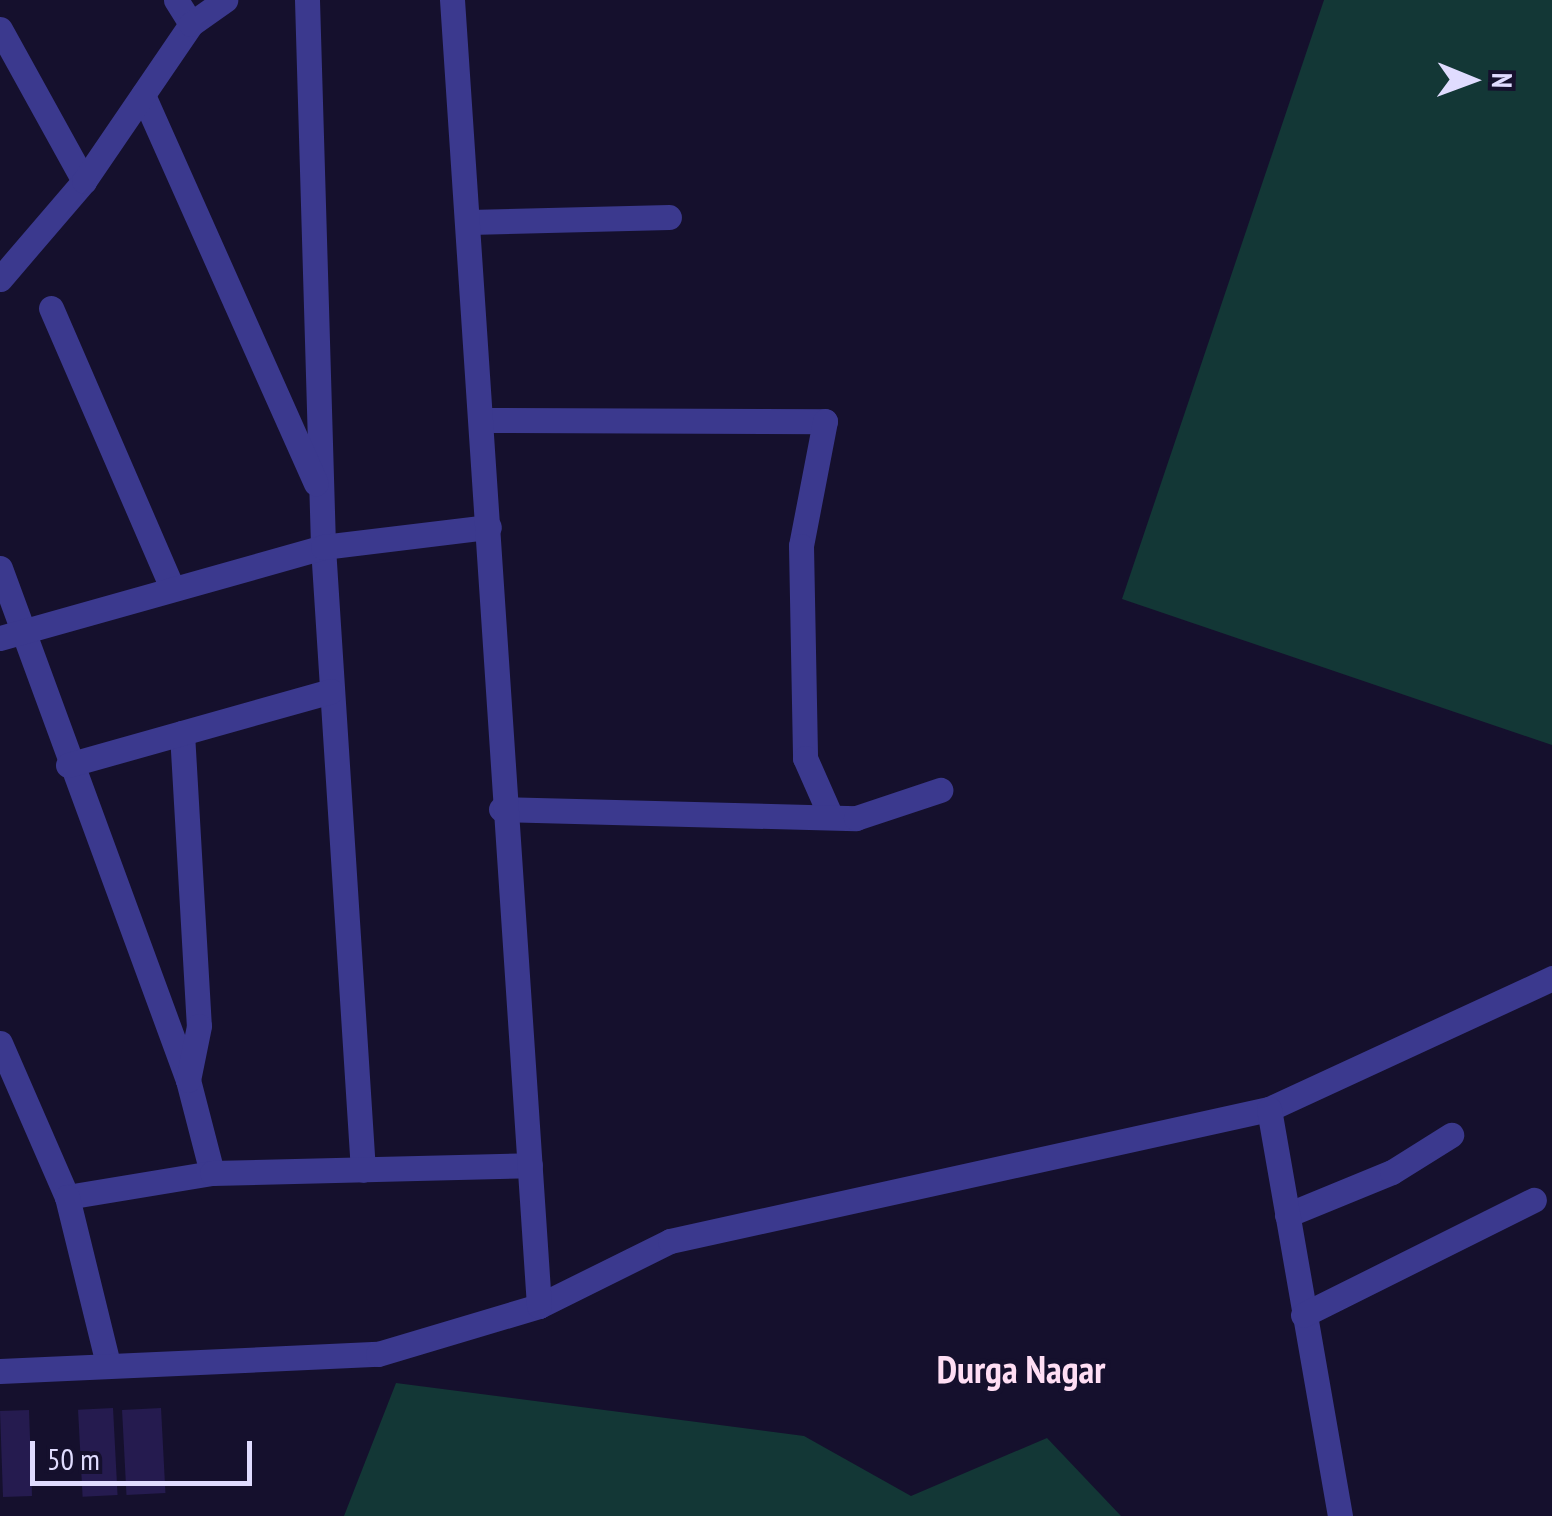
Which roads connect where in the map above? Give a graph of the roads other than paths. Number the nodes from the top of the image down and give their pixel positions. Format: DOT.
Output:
graph roads {
  1 [pos="176,0"];
  2 [pos="224,0"];
  3 [pos="307,0"];
  4 [pos="452,0"];
  5 [pos="191,24"];
  6 [pos="0,29"];
  7 [pos="142,95"];
  8 [pos="84,181"];
  9 [pos="669,217"];
  10 [pos="469,222"];
  11 [pos="0,279"];
  12 [pos="50,308"];
  13 [pos="484,420"];
  14 [pos="321,496"];
  15 [pos="489,527"];
  16 [pos="323,546"];
  17 [pos="0,568"];
  18 [pos="172,588"];
  19 [pos="12,633"];
  20 [pos="331,691"];
  21 [pos="182,733"];
  22 [pos="68,765"];
  23 [pos="940,790"];
  24 [pos="501,809"];
  25 [pos="831,817"];
  26 [pos="1552,978"];
  27 [pos="0,1043"];
  28 [pos="188,1080"];
  29 [pos="1269,1109"];
  30 [pos="1451,1134"];
  31 [pos="530,1165"];
  32 [pos="363,1170"];
  33 [pos="212,1173"];
  34 [pos="67,1197"];
  35 [pos="1534,1200"];
  36 [pos="1286,1215"];
  37 [pos="540,1306"];
  38 [pos="1303,1315"];
  39 [pos="108,1364"];
  40 [pos="0,1371"];
  41 [pos="1340,1516"];
  1 -- 5 [label="street"];
  2 -- 5 [label="street"];
  3 -- 14 [label="street"];
  4 -- 10 [label="street"];
  5 -- 7 [label="street"];
  6 -- 8 [label="street"];
  7 -- 8 [label="street"];
  7 -- 14 [label="street"];
  8 -- 11 [label="street"];
  9 -- 10 [label="street"];
  10 -- 13 [label="street"];
  12 -- 18 [label="street"];
  13 -- 15 [label="street"];
  13 -- 25 [label="street"];
  14 -- 16 [label="street"];
  15 -- 16 [label="street"];
  15 -- 24 [label="street"];
  16 -- 18 [label="street"];
  16 -- 20 [label="street"];
  17 -- 19 [label="street"];
  18 -- 19 [label="street"];
  19 -- 22 [label="street"];
  20 -- 21 [label="street"];
  20 -- 32 [label="street"];
  21 -- 22 [label="street"];
  21 -- 28 [label="street"];
  22 -- 28 [label="street"];
  23 -- 25 [label="street"];
  24 -- 25 [label="street"];
  24 -- 31 [label="street"];
  26 -- 29 [label="street"];
  27 -- 34 [label="street"];
  28 -- 33 [label="street"];
  29 -- 36 [label="street"];
  29 -- 37 [label="street"];
  30 -- 36 [label="street"];
  31 -- 32 [label="street"];
  31 -- 37 [label="street"];
  32 -- 33 [label="street"];
  33 -- 34 [label="street"];
  34 -- 39 [label="street"];
  35 -- 38 [label="street"];
  36 -- 38 [label="street"];
  37 -- 39 [label="street"];
  38 -- 41 [label="street"];
  39 -- 40 [label="street"];
}
